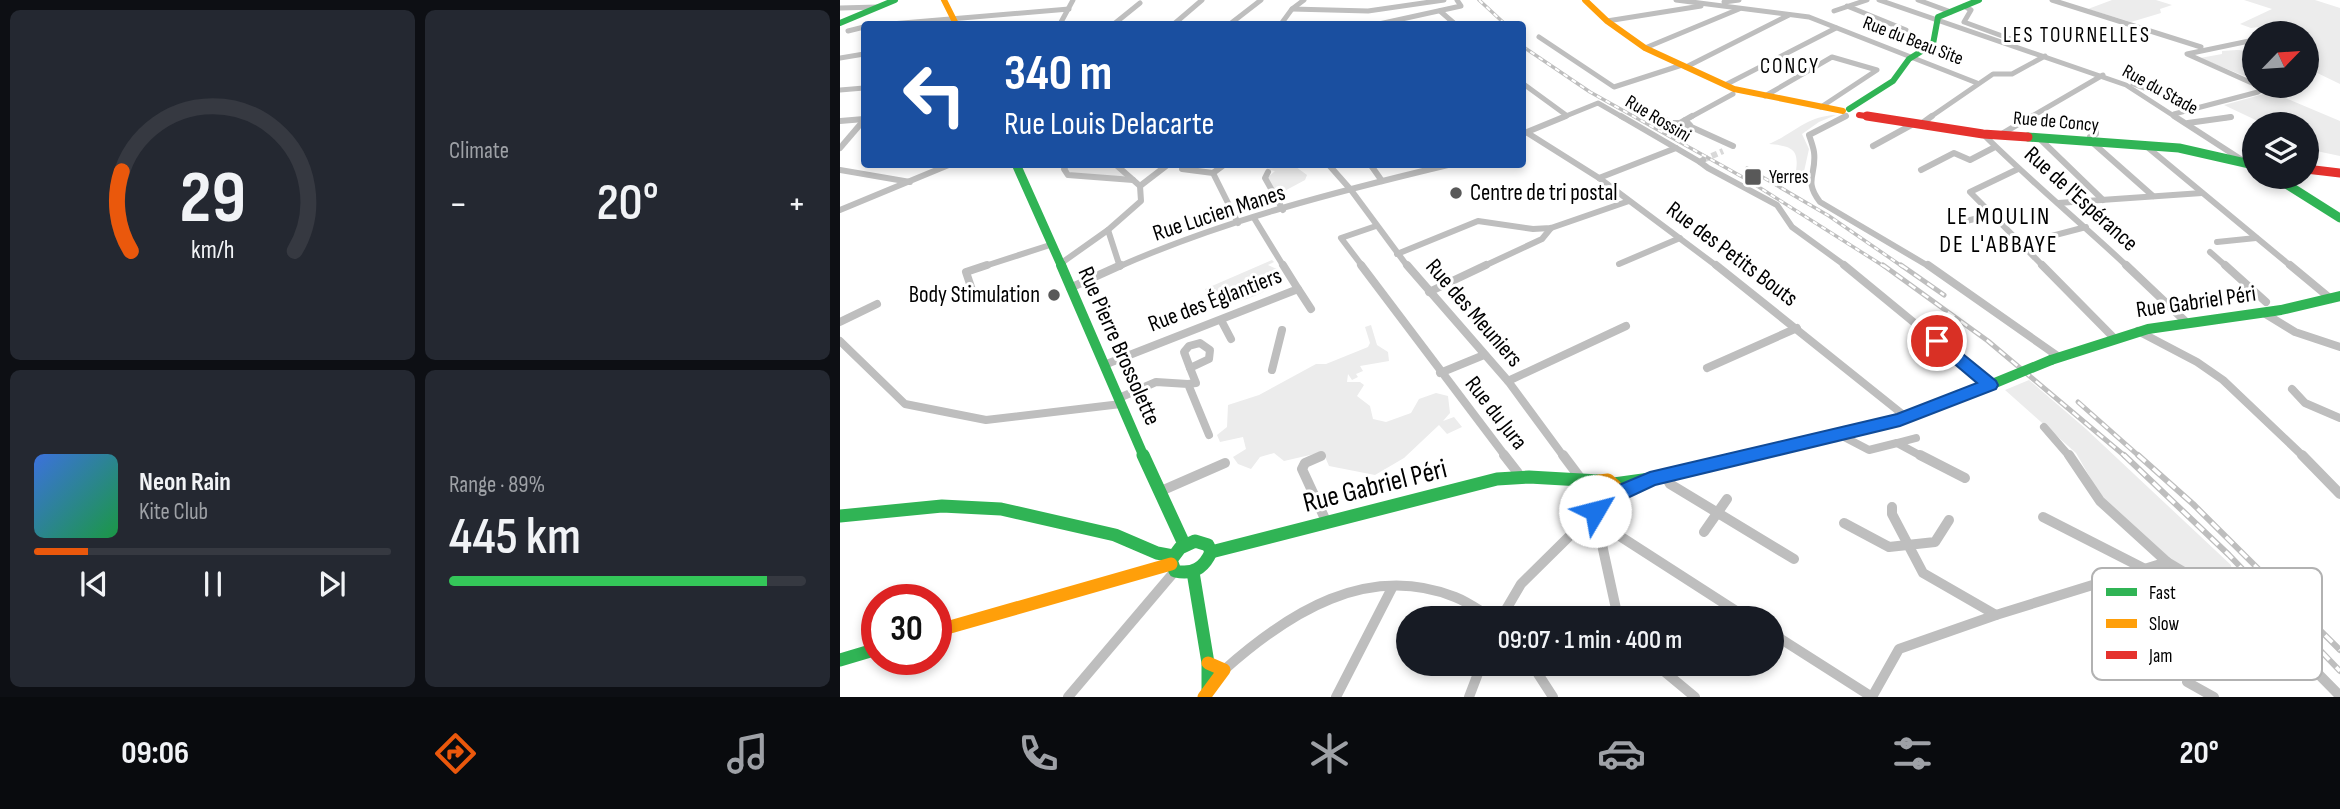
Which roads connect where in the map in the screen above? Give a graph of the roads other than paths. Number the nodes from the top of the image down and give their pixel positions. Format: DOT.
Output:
graph roads {
  1 [pos="895,0"];
  2 [pos="944,0"];
  3 [pos="1073,0"];
  4 [pos="1202,0"];
  5 [pos="1261,0"];
  6 [pos="1304,0"];
  7 [pos="1444,0"];
  8 [pos="1457,0"];
  9 [pos="1585,0"];
  10 [pos="1676,0"];
  11 [pos="1739,0"];
  12 [pos="1867,0"];
  13 [pos="1879,0"];
  14 [pos="1918,0"];
  15 [pos="1979,0"];
  16 [pos="2052,0"];
  17 [pos="1140,3"];
  18 [pos="1712,4"];
  19 [pos="1847,6"];
  20 [pos="1964,6"];
  21 [pos="878,7"];
  22 [pos="840,8"];
  23 [pos="1741,8"];
  24 [pos="1069,9"];
  25 [pos="1292,9"];
  26 [pos="1440,11"];
  27 [pos="1834,11"];
  28 [pos="1951,12"];
  29 [pos="1791,14"];
  30 [pos="1936,20"];
  31 [pos="954,21"];
  32 [pos="963,21"];
  33 [pos="1062,21"];
  34 [pos="1118,21"];
  35 [pos="1178,21"];
  36 [pos="1234,21"];
  37 [pos="1283,21"];
  38 [pos="1400,21"];
  39 [pos="1452,21"];
  40 [pos="1607,21"];
  41 [pos="844,27"];
  42 [pos="1836,28"];
  43 [pos="1906,30"];
  44 [pos="1539,37"];
  45 [pos="2017,41"];
  46 [pos="2242,42"];
  47 [pos="2009,45"];
  48 [pos="2201,47"];
  49 [pos="1645,48"];
  50 [pos="861,54"];
  51 [pos="2045,56"];
  52 [pos="1912,57"];
  53 [pos="840,58"];
  54 [pos="1684,66"];
  55 [pos="2102,76"];
  56 [pos="2242,79"];
  57 [pos="1977,83"];
  58 [pos="2126,85"];
  59 [pos="1526,86"];
  60 [pos="861,88"];
  61 [pos="840,90"];
  62 [pos="1735,91"];
  63 [pos="1765,96"];
  64 [pos="2166,96"];
  65 [pos="2242,96"];
  66 [pos="1637,106"];
  67 [pos="1821,107"];
  68 [pos="1849,113"];
  69 [pos="2175,114"];
  70 [pos="1566,115"];
  71 [pos="2231,117"];
  72 [pos="861,120"];
  73 [pos="840,121"];
  74 [pos="1686,123"];
  75 [pos="2188,123"];
  76 [pos="861,124"];
  77 [pos="1918,124"];
  78 [pos="2096,129"];
  79 [pos="1526,132"];
  80 [pos="1526,134"];
  81 [pos="1983,134"];
  82 [pos="2000,135"];
  83 [pos="2040,139"];
  84 [pos="2093,143"];
  85 [pos="1873,146"];
  86 [pos="2146,146"];
  87 [pos="1995,147"];
  88 [pos="840,148"];
  89 [pos="1676,148"];
  90 [pos="1723,151"];
  91 [pos="2242,158"];
  92 [pos="2242,161"];
  93 [pos="943,168"];
  94 [pos="1018,168"];
  95 [pos="1065,168"];
  96 [pos="1120,168"];
  97 [pos="1164,168"];
  98 [pos="1220,168"];
  99 [pos="1332,168"];
  100 [pos="1373,168"];
  101 [pos="1435,168"];
  102 [pos="1182,169"];
  103 [pos="2018,169"];
  104 [pos="840,170"];
  105 [pos="1921,170"];
  106 [pos="2319,171"];
  107 [pos="1213,173"];
  108 [pos="1268,173"];
  109 [pos="2340,173"];
  110 [pos="1599,178"];
  111 [pos="1382,181"];
  112 [pos="913,182"];
  113 [pos="1138,183"];
  114 [pos="2294,189"];
  115 [pos="1351,190"];
  116 [pos="2202,193"];
  117 [pos="2153,196"];
  118 [pos="2103,200"];
  119 [pos="1629,201"];
  120 [pos="2058,203"];
  121 [pos="840,210"];
  122 [pos="1283,210"];
  123 [pos="1991,215"];
  124 [pos="1254,218"];
  125 [pos="2340,218"];
  126 [pos="1966,221"];
  127 [pos="1238,223"];
  128 [pos="1376,226"];
  129 [pos="1551,228"];
  130 [pos="2086,228"];
  131 [pos="1108,230"];
  132 [pos="1679,238"];
  133 [pos="2256,238"];
  134 [pos="2217,242"];
  135 [pos="1050,244"];
  136 [pos="2021,244"];
  137 [pos="2210,252"];
  138 [pos="1397,254"];
  139 [pos="1060,264"];
  140 [pos="1619,264"];
  141 [pos="1120,267"];
  142 [pos="1070,288"];
  143 [pos="1298,289"];
  144 [pos="972,290"];
  145 [pos="1429,292"];
  146 [pos="2336,298"];
  147 [pos="877,304"];
  148 [pos="1311,309"];
  149 [pos="2270,309"];
  150 [pos="1221,320"];
  151 [pos="2185,321"];
  152 [pos="840,322"];
  153 [pos="1626,326"];
  154 [pos="1797,328"];
  155 [pos="1282,330"];
  156 [pos="2138,331"];
  157 [pos="2113,337"];
  158 [pos="1231,339"];
  159 [pos="840,341"];
  160 [pos="2340,347"];
  161 [pos="1484,355"];
  162 [pos="2055,359"];
  163 [pos="1104,365"];
  164 [pos="1189,368"];
  165 [pos="1707,368"];
  166 [pos="1272,370"];
  167 [pos="1440,373"];
  168 [pos="1508,381"];
  169 [pos="1188,384"];
  170 [pos="1990,385"];
  171 [pos="2292,389"];
  172 [pos="1120,401"];
  173 [pos="1906,417"];
  174 [pos="2340,418"];
  175 [pos="2044,427"];
  176 [pos="1842,432"];
  177 [pos="1209,435"];
  178 [pos="1916,438"];
  179 [pos="1898,443"];
  180 [pos="1321,456"];
  181 [pos="1225,463"];
  182 [pos="1665,475"];
  183 [pos="1518,477"];
  184 [pos="1965,478"];
  185 [pos="1599,481"];
  186 [pos="1577,483"];
  187 [pos="1615,489"];
  188 [pos="1161,491"];
  189 [pos="1592,492"];
  190 [pos="2340,494"];
  191 [pos="1727,499"];
  192 [pos="1602,500"];
  193 [pos="1892,507"];
  194 [pos="1592,514"];
  195 [pos="1717,514"];
  196 [pos="840,516"];
  197 [pos="2043,517"];
  198 [pos="1949,520"];
  199 [pos="1326,522"];
  200 [pos="1844,523"];
  201 [pos="1704,532"];
  202 [pos="1184,544"];
  203 [pos="1908,545"];
  204 [pos="1211,552"];
  205 [pos="1794,559"];
  206 [pos="2167,562"];
  207 [pos="1173,564"];
  208 [pos="2143,568"];
  209 [pos="2148,568"];
  210 [pos="2177,568"];
  211 [pos="1193,572"];
  212 [pos="2092,585"];
  213 [pos="1393,586"];
  214 [pos="1475,606"];
  215 [pos="1508,606"];
  216 [pos="1615,606"];
  217 [pos="1728,606"];
  218 [pos="1996,615"];
  219 [pos="952,626"];
  220 [pos="1784,641"];
  221 [pos="861,654"];
  222 [pos="840,660"];
  223 [pos="1208,663"];
  224 [pos="1224,670"];
  225 [pos="1477,676"];
  226 [pos="1539,676"];
  227 [pos="1670,676"];
  228 [pos="2322,677"];
  229 [pos="2187,682"];
  230 [pos="1206,693"];
  231 [pos="2340,696"];
  232 [pos="1068,697"];
  233 [pos="1336,697"];
  234 [pos="1469,697"];
  235 [pos="1553,697"];
  236 [pos="1695,697"];
  237 [pos="1872,697"];
  238 [pos="2214,697"];
  1 -- 21 [label="street"];
  2 -- 31 [label="street"];
  3 -- 24 [label="street"];
  4 -- 35 [label="street"];
  5 -- 36 [label="street"];
  6 -- 25 [label="street"];
  7 -- 25 [label="street"];
  8 -- 26 [label="street"];
  9 -- 40 [label="street, Rue de Concy"];
  10 -- 18 [label="street"];
  11 -- 18 [label="street"];
  12 -- 19 [label="street"];
  13 -- 30 [label="street, Rue du Stade"];
  14 -- 28 [label="street"];
  15 -- 20 [label="street"];
  16 -- 48 [label="street"];
  17 -- 34 [label="street"];
  18 -- 23 [label="street"];
  18 -- 40 [label="street"];
  19 -- 27 [label="street"];
  19 -- 43 [label="street"];
  20 -- 28 [label="street"];
  20 -- 45 [label="street"];
  21 -- 22 [label="street"];
  21 -- 41 [label="street"];
  23 -- 29 [label="street"];
  23 -- 49 [label="street"];
  24 -- 32 [label="street"];
  24 -- 33 [label="street"];
  25 -- 37 [label="street"];
  26 -- 38 [label="street"];
  26 -- 39 [label="street"];
  28 -- 30 [label="street"];
  29 -- 42 [label="street"];
  29 -- 54 [label="street"];
  30 -- 47 [label="street, Rue du Stade"];
  30 -- 52 [label="street"];
  40 -- 49 [label="street, Rue de Concy"];
  42 -- 52 [label="street, Rue du Beau Site"];
  42 -- 62 [label="street, Rue du Beau Site"];
  44 -- 54 [label="street"];
  45 -- 47 [label="street"];
  45 -- 55 [label="street"];
  46 -- 48 [label="street"];
  47 -- 51 [label="street, Rue du Stade"];
  48 -- 56 [label="street"];
  49 -- 54 [label="street, Rue de Concy"];
  50 -- 53 [label="street"];
  51 -- 55 [label="street, Rue du Stade"];
  51 -- 57 [label="street"];
  52 -- 57 [label="street, Rue du Beau Site"];
  52 -- 68 [label="street"];
  54 -- 62 [label="street, Rue de Concy"];
  55 -- 58 [label="street, Rue du Stade"];
  55 -- 82 [label="street"];
  57 -- 77 [label="street"];
  58 -- 64 [label="street"];
  58 -- 69 [label="street, Rue du Stade"];
  59 -- 70 [label="street"];
  60 -- 61 [label="street"];
  62 -- 63 [label="street, Rue de Concy"];
  62 -- 74 [label="street, Rue du Beau Site"];
  63 -- 67 [label="street, Rue de Concy"];
  63 -- 67 [label="street"];
  65 -- 69 [label="street"];
  66 -- 74 [label="street"];
  67 -- 68 [label="street, Rue de Concy"];
  68 -- 77 [label="street, Rue de Concy"];
  68 -- 162 [label="street"];
  69 -- 75 [label="street, Rue du Stade"];
  70 -- 79 [label="street, Rue Rossini"];
  70 -- 89 [label="street, Rue Rossini"];
  71 -- 75 [label="street"];
  72 -- 73 [label="street"];
  74 -- 90 [label="street"];
  75 -- 91 [label="street, Rue du Stade"];
  76 -- 88 [label="street"];
  77 -- 81 [label="street, Rue de Concy"];
  77 -- 85 [label="street"];
  78 -- 84 [label="street"];
  80 -- 110 [label="street, Rue des Petits Bouts"];
  81 -- 82 [label="street, Rue de Concy"];
  81 -- 87 [label="street, Rue de l'Espérance"];
  82 -- 83 [label="street, Rue de Concy"];
  83 -- 84 [label="street, Rue de Concy"];
  83 -- 118 [label="street"];
  84 -- 86 [label="street, Rue de Concy"];
  84 -- 117 [label="street"];
  86 -- 92 [label="street, Rue de Concy"];
  86 -- 116 [label="street"];
  87 -- 103 [label="street, Rue de l'Espérance"];
  87 -- 105 [label="street"];
  89 -- 110 [label="street"];
  89 -- 170 [label="street, Rue Rossini"];
  93 -- 112 [label="street"];
  94 -- 135 [label="street, Rue Pierre Brossolette"];
  95 -- 113 [label="street"];
  96 -- 113 [label="street"];
  97 -- 113 [label="street"];
  98 -- 107 [label="street"];
  99 -- 115 [label="street, Rue des Meuniers"];
  100 -- 111 [label="street"];
  101 -- 111 [label="street"];
  102 -- 107 [label="street"];
  103 -- 120 [label="street, Rue de l'Espérance"];
  103 -- 123 [label="street"];
  104 -- 112 [label="street"];
  106 -- 109 [label="street"];
  107 -- 127 [label="street"];
  108 -- 122 [label="street"];
  110 -- 119 [label="street, Rue des Petits Bouts"];
  111 -- 115 [label="street, Rue Lucien Manes"];
  112 -- 121 [label="street"];
  113 -- 131 [label="street"];
  114 -- 125 [label="street"];
  115 -- 122 [label="street, Rue Lucien Manes"];
  115 -- 128 [label="street, Rue des Meuniers"];
  116 -- 117 [label="street"];
  116 -- 133 [label="street"];
  117 -- 118 [label="street"];
  118 -- 120 [label="street"];
  119 -- 129 [label="street"];
  119 -- 132 [label="street, Rue des Petits Bouts"];
  120 -- 130 [label="street, Rue de l'Espérance"];
  122 -- 124 [label="street, Rue Lucien Manes"];
  123 -- 126 [label="street"];
  123 -- 136 [label="street"];
  124 -- 127 [label="street, Rue Lucien Manes"];
  124 -- 143 [label="street, Rue des Églantiers"];
  127 -- 141 [label="street, Rue Lucien Manes"];
  128 -- 138 [label="street, Rue des Meuniers"];
  128 -- 167 [label="street, Rue du Jura"];
  129 -- 138 [label="street"];
  129 -- 145 [label="street"];
  130 -- 136 [label="street"];
  130 -- 151 [label="street, Rue de l'Espérance"];
  131 -- 139 [label="street"];
  131 -- 141 [label="street"];
  132 -- 140 [label="street"];
  132 -- 154 [label="street, Rue des Petits Bouts"];
  133 -- 134 [label="street"];
  133 -- 146 [label="street"];
  135 -- 139 [label="street, Rue Pierre Brossolette"];
  135 -- 144 [label="street"];
  136 -- 157 [label="street"];
  137 -- 149 [label="street"];
  138 -- 145 [label="street, Rue des Meuniers"];
  139 -- 142 [label="street, Rue Pierre Brossolette"];
  141 -- 142 [label="street, Rue Lucien Manes"];
  142 -- 163 [label="street, Rue Pierre Brossolette"];
  143 -- 148 [label="street"];
  143 -- 150 [label="street, Rue des Églantiers"];
  145 -- 161 [label="street, Rue des Meuniers"];
  146 -- 149 [label="street, Rue Gabriel Péri"];
  147 -- 152 [label="street"];
  149 -- 151 [label="street, Rue Gabriel Péri"];
  149 -- 160 [label="street"];
  150 -- 158 [label="street"];
  150 -- 163 [label="street, Rue des Églantiers"];
  151 -- 156 [label="street, Rue Gabriel Péri"];
  153 -- 168 [label="street"];
  154 -- 165 [label="street"];
  154 -- 173 [label="street, Rue des Petits Bouts"];
  155 -- 166 [label="street"];
  156 -- 157 [label="street, Rue Gabriel Péri"];
  156 -- 190 [label="street"];
  157 -- 162 [label="street, Rue Gabriel Péri"];
  159 -- 172 [label="street"];
  161 -- 167 [label="street"];
  161 -- 168 [label="street, Rue des Meuniers"];
  162 -- 170 [label="street, Rue Gabriel Péri, bridge"];
  163 -- 172 [label="street, Rue Pierre Brossolette"];
  164 -- 169 [label="street"];
  167 -- 183 [label="street, Rue du Jura"];
  168 -- 186 [label="street, Rue des Meuniers"];
  169 -- 172 [label="street"];
  169 -- 177 [label="street"];
  170 -- 173 [label="street"];
  171 -- 174 [label="street"];
  172 -- 188 [label="street, Rue Pierre Brossolette"];
  173 -- 176 [label="street"];
  175 -- 206 [label="street"];
  176 -- 179 [label="street"];
  176 -- 182 [label="street"];
  178 -- 179 [label="street"];
  179 -- 184 [label="street"];
  180 -- 199 [label="street"];
  181 -- 188 [label="street"];
  182 -- 187 [label="street"];
  182 -- 195 [label="street"];
  183 -- 186 [label="street, Rue Gabriel Péri"];
  183 -- 199 [label="street, Rue Gabriel Péri"];
  185 -- 186 [label="street, Rue Gabriel Péri"];
  185 -- 187 [label="street"];
  185 -- 189 [label="street"];
  186 -- 189 [label="street, Rue Gabriel Péri"];
  187 -- 192 [label="street"];
  188 -- 202 [label="street, Rue Pierre Brossolette"];
  189 -- 192 [label="street"];
  191 -- 195 [label="street"];
  192 -- 194 [label="street"];
  193 -- 203 [label="street"];
  194 -- 215 [label="street"];
  194 -- 216 [label="street"];
  194 -- 217 [label="street"];
  195 -- 201 [label="street"];
  195 -- 205 [label="street"];
  196 -- 207 [label="street"];
  197 -- 208 [label="street"];
  198 -- 203 [label="street"];
  199 -- 204 [label="street, Rue Gabriel Péri"];
  200 -- 203 [label="street"];
  202 -- 204 [label="street"];
  202 -- 207 [label="street"];
  203 -- 218 [label="street"];
  204 -- 211 [label="street"];
  206 -- 209 [label="street"];
  206 -- 210 [label="street"];
  207 -- 211 [label="street"];
  207 -- 219 [label="street"];
  207 -- 232 [label="street"];
  211 -- 223 [label="street"];
  212 -- 218 [label="street"];
  213 -- 214 [label="street"];
  213 -- 224 [label="street"];
  213 -- 233 [label="street"];
  218 -- 237 [label="street"];
  220 -- 237 [label="street"];
  221 -- 222 [label="street"];
  223 -- 224 [label="street"];
  223 -- 230 [label="street"];
  224 -- 230 [label="street"];
  225 -- 234 [label="street"];
  226 -- 235 [label="street"];
  227 -- 236 [label="street"];
  228 -- 231 [label="street"];
  229 -- 238 [label="street"];
}
